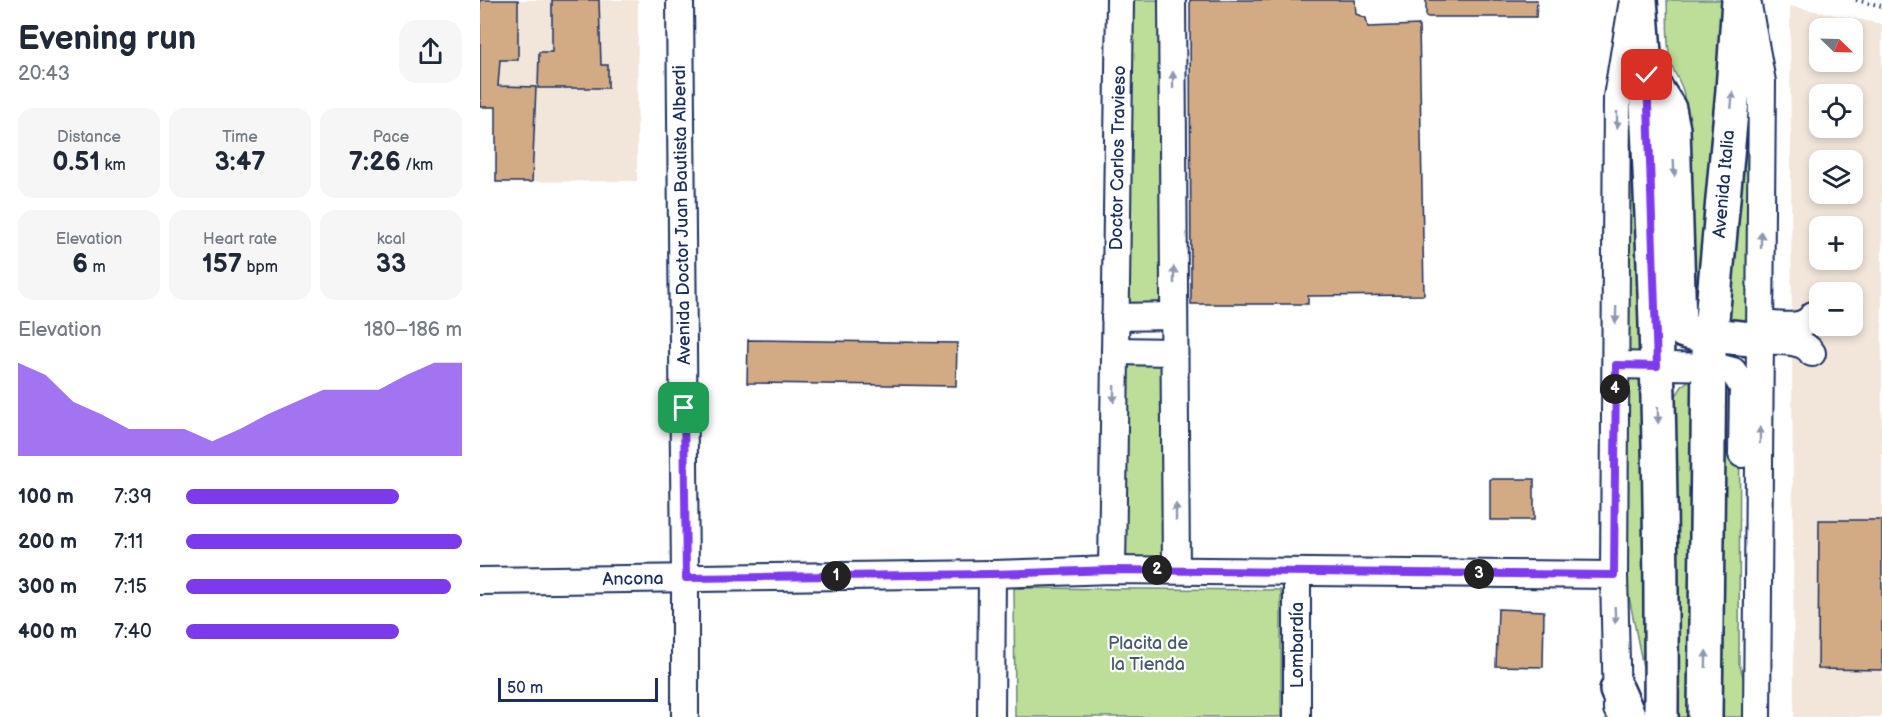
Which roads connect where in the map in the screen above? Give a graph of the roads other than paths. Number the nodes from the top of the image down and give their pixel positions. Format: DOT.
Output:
graph roads {
  1 [pos="680,0"];
  2 [pos="1120,0"];
  3 [pos="1172,0"];
  4 [pos="1633,0"];
  5 [pos="1640,0"];
  6 [pos="1739,0"];
  7 [pos="1747,0"];
  8 [pos="1647,75"];
  9 [pos="1174,316"];
  10 [pos="1115,317"];
  11 [pos="1809,322"];
  12 [pos="1761,332"];
  13 [pos="1115,351"];
  14 [pos="1709,351"];
  15 [pos="1174,352"];
  16 [pos="1812,353"];
  17 [pos="1616,365"];
  18 [pos="1657,366"];
  19 [pos="1112,570"];
  20 [pos="1176,570"];
  21 [pos="1297,572"];
  22 [pos="992,574"];
  23 [pos="1614,575"];
  24 [pos="686,578"];
  25 [pos="480,581"];
  26 [pos="1758,682"];
  27 [pos="1621,708"];
  28 [pos="685,717"];
  29 [pos="991,717"];
  30 [pos="1297,717"];
  31 [pos="1661,717"];
  32 [pos="1705,717"];
  33 [pos="1757,717"];
  1 -- 24 [label="street, Avenida Doctor Juan Bautista Alberdi"];
  2 -- 10 [label="street, Doctor Carlos Travieso"];
  9 -- 3 [label="street, one-way"];
  4 -- 17 [label="street, one-way"];
  5 -- 8 [label="main road"];
  14 -- 6 [label="main road, Avenida Italia, one-way"];
  12 -- 7 [label="street, Avenida Italia, one-way"];
  8 -- 14 [label="main road, one-way"];
  8 -- 18 [label="main road"];
  9 -- 10 [label="street"];
  9 -- 15 [label="street"];
  10 -- 13 [label="street, Doctor Carlos Travieso"];
  11 -- 12 [label="street"];
  12 -- 14 [label="main road"];
  12 -- 16 [label="street"];
  26 -- 12 [label="street, Avenida Italia, one-way"];
  13 -- 15 [label="street"];
  13 -- 19 [label="street, Doctor Carlos Travieso, one-way"];
  14 -- 18 [label="street, Avenida Italia"];
  14 -- 26 [label="street, Avenida Italia"];
  32 -- 14 [label="main road, Avenida Italia, one-way"];
  20 -- 15 [label="street, one-way"];
  17 -- 18 [label="street, Avenida Italia"];
  17 -- 23 [label="street"];
  18 -- 31 [label="main road, one-way"];
  19 -- 20 [label="street, Ancona"];
  19 -- 22 [label="street, Ancona"];
  20 -- 21 [label="street, Ancona"];
  21 -- 23 [label="street, Ancona"];
  21 -- 30 [label="street, Lombardía"];
  22 -- 24 [label="street, Ancona"];
  22 -- 29 [label="street"];
  23 -- 27 [label="street, one-way"];
  24 -- 25 [label="street, Ancona"];
  24 -- 28 [label="street, Avenida Doctor Juan Bautista Alberdi"];
  26 -- 33 [label="street, Avenida Italia"];
}
